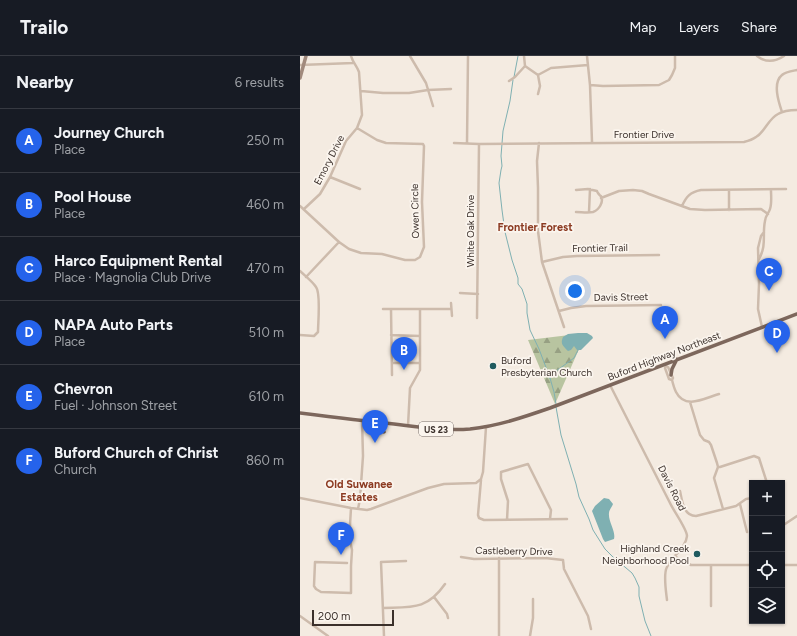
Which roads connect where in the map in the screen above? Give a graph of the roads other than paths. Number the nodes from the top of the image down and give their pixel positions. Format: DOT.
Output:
graph roads {
  1 [pos="306,56"];
  2 [pos="410,56"];
  3 [pos="468,56"];
  4 [pos="524,56"];
  5 [pos="587,56"];
  6 [pos="675,56"];
  7 [pos="757,56"];
  8 [pos="784,56"];
  9 [pos="351,57"];
  10 [pos="353,63"];
  11 [pos="588,65"];
  12 [pos="302,66"];
  13 [pos="525,66"];
  14 [pos="797,70"];
  15 [pos="538,75"];
  16 [pos="300,78"];
  17 [pos="509,81"];
  18 [pos="590,86"];
  19 [pos="428,90"];
  20 [pos="451,90"];
  21 [pos="361,91"];
  22 [pos="538,94"];
  23 [pos="433,106"];
  24 [pos="797,110"];
  25 [pos="782,112"];
  26 [pos="357,128"];
  27 [pos="592,142"];
  28 [pos="454,143"];
  29 [pos="467,143"];
  30 [pos="539,143"];
  31 [pos="478,144"];
  32 [pos="330,177"];
  33 [pos="360,189"];
  34 [pos="786,189"];
  35 [pos="576,190"];
  36 [pos="590,190"];
  37 [pos="729,190"];
  38 [pos="771,190"];
  39 [pos="601,198"];
  40 [pos="300,206"];
  41 [pos="682,206"];
  42 [pos="304,209"];
  43 [pos="729,210"];
  44 [pos="576,212"];
  45 [pos="589,212"];
  46 [pos="768,214"];
  47 [pos="764,232"];
  48 [pos="339,242"];
  49 [pos="759,244"];
  50 [pos="764,245"];
  51 [pos="659,255"];
  52 [pos="759,259"];
  53 [pos="542,262"];
  54 [pos="300,271"];
  55 [pos="306,277"];
  56 [pos="460,293"];
  57 [pos="478,294"];
  58 [pos="451,303"];
  59 [pos="661,305"];
  60 [pos="383,309"];
  61 [pos="391,309"];
  62 [pos="420,309"];
  63 [pos="451,309"];
  64 [pos="559,311"];
  65 [pos="797,314"];
  66 [pos="452,316"];
  67 [pos="477,318"];
  68 [pos="564,326"];
  69 [pos="762,327"];
  70 [pos="300,335"];
  71 [pos="391,335"];
  72 [pos="420,336"];
  73 [pos="678,359"];
  74 [pos="392,363"];
  75 [pos="420,363"];
  76 [pos="666,365"];
  77 [pos="392,375"];
  78 [pos="672,375"];
  79 [pos="672,380"];
  80 [pos="610,385"];
  81 [pos="719,394"];
  82 [pos="690,402"];
  83 [pos="300,413"];
  84 [pos="362,421"];
  85 [pos="376,422"];
  86 [pos="408,426"];
  87 [pos="486,427"];
  88 [pos="384,432"];
  89 [pos="718,467"];
  90 [pos="481,479"];
  91 [pos="766,480"];
  92 [pos="680,490"];
  93 [pos="300,498"];
  94 [pos="749,498"];
  95 [pos="740,504"];
  96 [pos="351,508"];
  97 [pos="358,509"];
  98 [pos="723,509"];
  99 [pos="797,516"];
  100 [pos="550,519"];
  101 [pos="567,519"];
  102 [pos="507,520"];
  103 [pos="785,524"];
  104 [pos="747,532"];
  105 [pos="675,556"];
  106 [pos="461,557"];
  107 [pos="498,558"];
  108 [pos="406,561"];
  109 [pos="347,563"];
  110 [pos="711,565"];
  111 [pos="749,565"];
  112 [pos="785,565"];
  113 [pos="797,565"];
  114 [pos="445,584"];
  115 [pos="434,597"];
  116 [pos="533,599"];
  117 [pos="667,600"];
  118 [pos="711,606"];
  119 [pos="383,608"];
  120 [pos="300,616"];
  121 [pos="448,618"];
  122 [pos="591,629"];
  123 [pos="328,636"];
  124 [pos="384,636"];
  125 [pos="499,636"];
  126 [pos="530,636"];
  1 -- 12 [label="street"];
  2 -- 19 [label="street"];
  3 -- 29 [label="street"];
  4 -- 13 [label="street"];
  5 -- 11 [label="street"];
  6 -- 18 [label="street"];
  7 -- 8 [label="street"];
  9 -- 10 [label="street"];
  10 -- 12 [label="street"];
  10 -- 21 [label="street, Emory Drive"];
  11 -- 15 [label="street"];
  11 -- 18 [label="street"];
  12 -- 16 [label="street"];
  13 -- 15 [label="street"];
  13 -- 17 [label="street"];
  14 -- 25 [label="street"];
  15 -- 22 [label="street"];
  18 -- 27 [label="street"];
  19 -- 20 [label="street"];
  19 -- 21 [label="street"];
  19 -- 23 [label="street"];
  21 -- 26 [label="street, Emory Drive"];
  24 -- 25 [label="street"];
  25 -- 27 [label="street, Frontier Drive"];
  26 -- 32 [label="street, Emory Drive"];
  26 -- 48 [label="street, Owen Circle"];
  27 -- 30 [label="street, Frontier Drive"];
  28 -- 29 [label="street"];
  29 -- 31 [label="street, Frontier Drive"];
  30 -- 31 [label="street, Frontier Drive"];
  30 -- 53 [label="street"];
  31 -- 57 [label="street, White Oak Drive"];
  32 -- 33 [label="street"];
  32 -- 42 [label="street, Emory Drive"];
  34 -- 38 [label="street"];
  35 -- 36 [label="street"];
  36 -- 39 [label="street"];
  36 -- 45 [label="street"];
  37 -- 38 [label="street"];
  37 -- 41 [label="street"];
  37 -- 43 [label="street"];
  38 -- 46 [label="street"];
  39 -- 41 [label="street"];
  39 -- 45 [label="street"];
  40 -- 42 [label="street, Owen Circle"];
  41 -- 43 [label="street"];
  42 -- 48 [label="street, Owen Circle"];
  43 -- 46 [label="street"];
  44 -- 45 [label="street"];
  46 -- 47 [label="street"];
  47 -- 49 [label="street"];
  47 -- 50 [label="street"];
  48 -- 55 [label="street"];
  49 -- 50 [label="street"];
  49 -- 52 [label="street"];
  50 -- 52 [label="street"];
  51 -- 53 [label="street, Frontier Trail"];
  52 -- 69 [label="street"];
  53 -- 64 [label="street"];
  54 -- 55 [label="street"];
  55 -- 70 [label="street"];
  56 -- 57 [label="street"];
  57 -- 67 [label="street, White Oak Drive"];
  58 -- 63 [label="street"];
  59 -- 64 [label="street, Davis Street"];
  60 -- 61 [label="street"];
  61 -- 62 [label="street"];
  61 -- 71 [label="street"];
  62 -- 63 [label="street"];
  62 -- 72 [label="street"];
  63 -- 66 [label="street"];
  64 -- 68 [label="street"];
  65 -- 69 [label="main road, Buford Highway Northeast / US 23"];
  69 -- 73 [label="main road, Buford Highway Northeast / US 23"];
  71 -- 72 [label="street"];
  71 -- 74 [label="street"];
  72 -- 75 [label="street"];
  73 -- 76 [label="main road, Buford Highway Northeast / US 23"];
  73 -- 78 [label="main road"];
  74 -- 75 [label="street"];
  74 -- 77 [label="street"];
  75 -- 86 [label="street"];
  76 -- 78 [label="street"];
  76 -- 79 [label="street"];
  76 -- 80 [label="main road, Buford Highway Northeast / US 23"];
  78 -- 79 [label="street"];
  79 -- 82 [label="street"];
  80 -- 87 [label="main road, Buford Highway Northeast / US 23"];
  80 -- 105 [label="street, Davis Road"];
  81 -- 82 [label="street"];
  82 -- 89 [label="street"];
  83 -- 84 [label="main road, Buford Highway Northeast / US 23"];
  84 -- 85 [label="main road, Buford Highway Northeast / US 23"];
  84 -- 97 [label="street"];
  85 -- 86 [label="main road, Buford Highway Northeast / US 23"];
  85 -- 88 [label="main road"];
  86 -- 87 [label="main road, Buford Highway Northeast / US 23"];
  87 -- 90 [label="street"];
  89 -- 91 [label="street"];
  89 -- 98 [label="street"];
  90 -- 97 [label="street"];
  90 -- 102 [label="street"];
  92 -- 98 [label="street"];
  93 -- 96 [label="street"];
  94 -- 95 [label="street"];
  95 -- 98 [label="street"];
  95 -- 104 [label="street"];
  96 -- 97 [label="street"];
  96 -- 109 [label="street"];
  99 -- 103 [label="street"];
  100 -- 101 [label="street"];
  100 -- 102 [label="street"];
  100 -- 102 [label="street"];
  105 -- 110 [label="street"];
  105 -- 117 [label="street, Davis Road"];
  106 -- 107 [label="street, Castleberry Drive"];
  107 -- 122 [label="street, Castleberry Drive"];
  107 -- 125 [label="street"];
  108 -- 119 [label="street"];
  110 -- 111 [label="street"];
  110 -- 118 [label="street"];
  112 -- 113 [label="street"];
  114 -- 115 [label="street"];
  115 -- 119 [label="street"];
  115 -- 121 [label="street"];
  116 -- 126 [label="street"];
  119 -- 124 [label="street"];
  120 -- 123 [label="street"];
}
